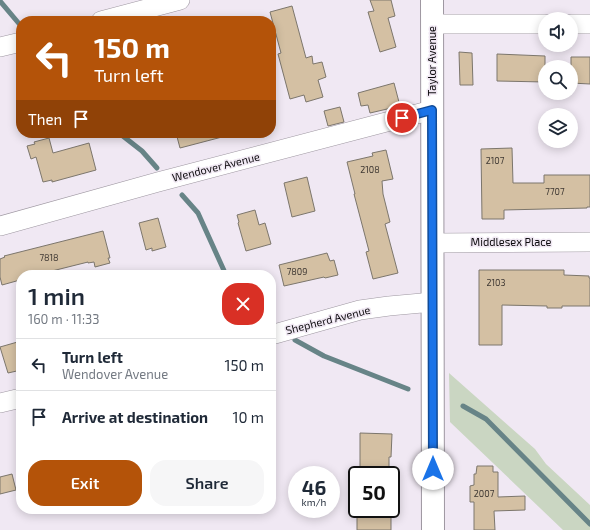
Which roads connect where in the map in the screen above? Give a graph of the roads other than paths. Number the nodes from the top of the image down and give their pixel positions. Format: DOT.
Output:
graph roads {
  1 [pos="180,0"];
  2 [pos="432,0"];
  3 [pos="120,16"];
  4 [pos="432,24"];
  5 [pos="538,24"];
  6 [pos="578,24"];
  7 [pos="590,24"];
  8 [pos="16,43"];
  9 [pos="0,47"];
  10 [pos="432,110"];
  11 [pos="0,226"];
  12 [pos="590,242"];
  13 [pos="433,243"];
  14 [pos="433,302"];
  15 [pos="276,333"];
  16 [pos="16,399"];
  17 [pos="0,403"];
  18 [pos="433,530"];
  1 -- 3 [label="street"];
  2 -- 4 [label="main road, Taylor Avenue"];
  4 -- 5 [label="street"];
  4 -- 10 [label="main road, Taylor Avenue"];
  6 -- 7 [label="street"];
  8 -- 9 [label="street"];
  10 -- 11 [label="street, Wendover Avenue"];
  10 -- 13 [label="main road, Taylor Avenue"];
  12 -- 13 [label="street, Middlesex Place"];
  13 -- 14 [label="main road, Taylor Avenue"];
  14 -- 15 [label="street, Shepherd Avenue"];
  14 -- 18 [label="main road, Taylor Avenue"];
  16 -- 17 [label="street"];
}
